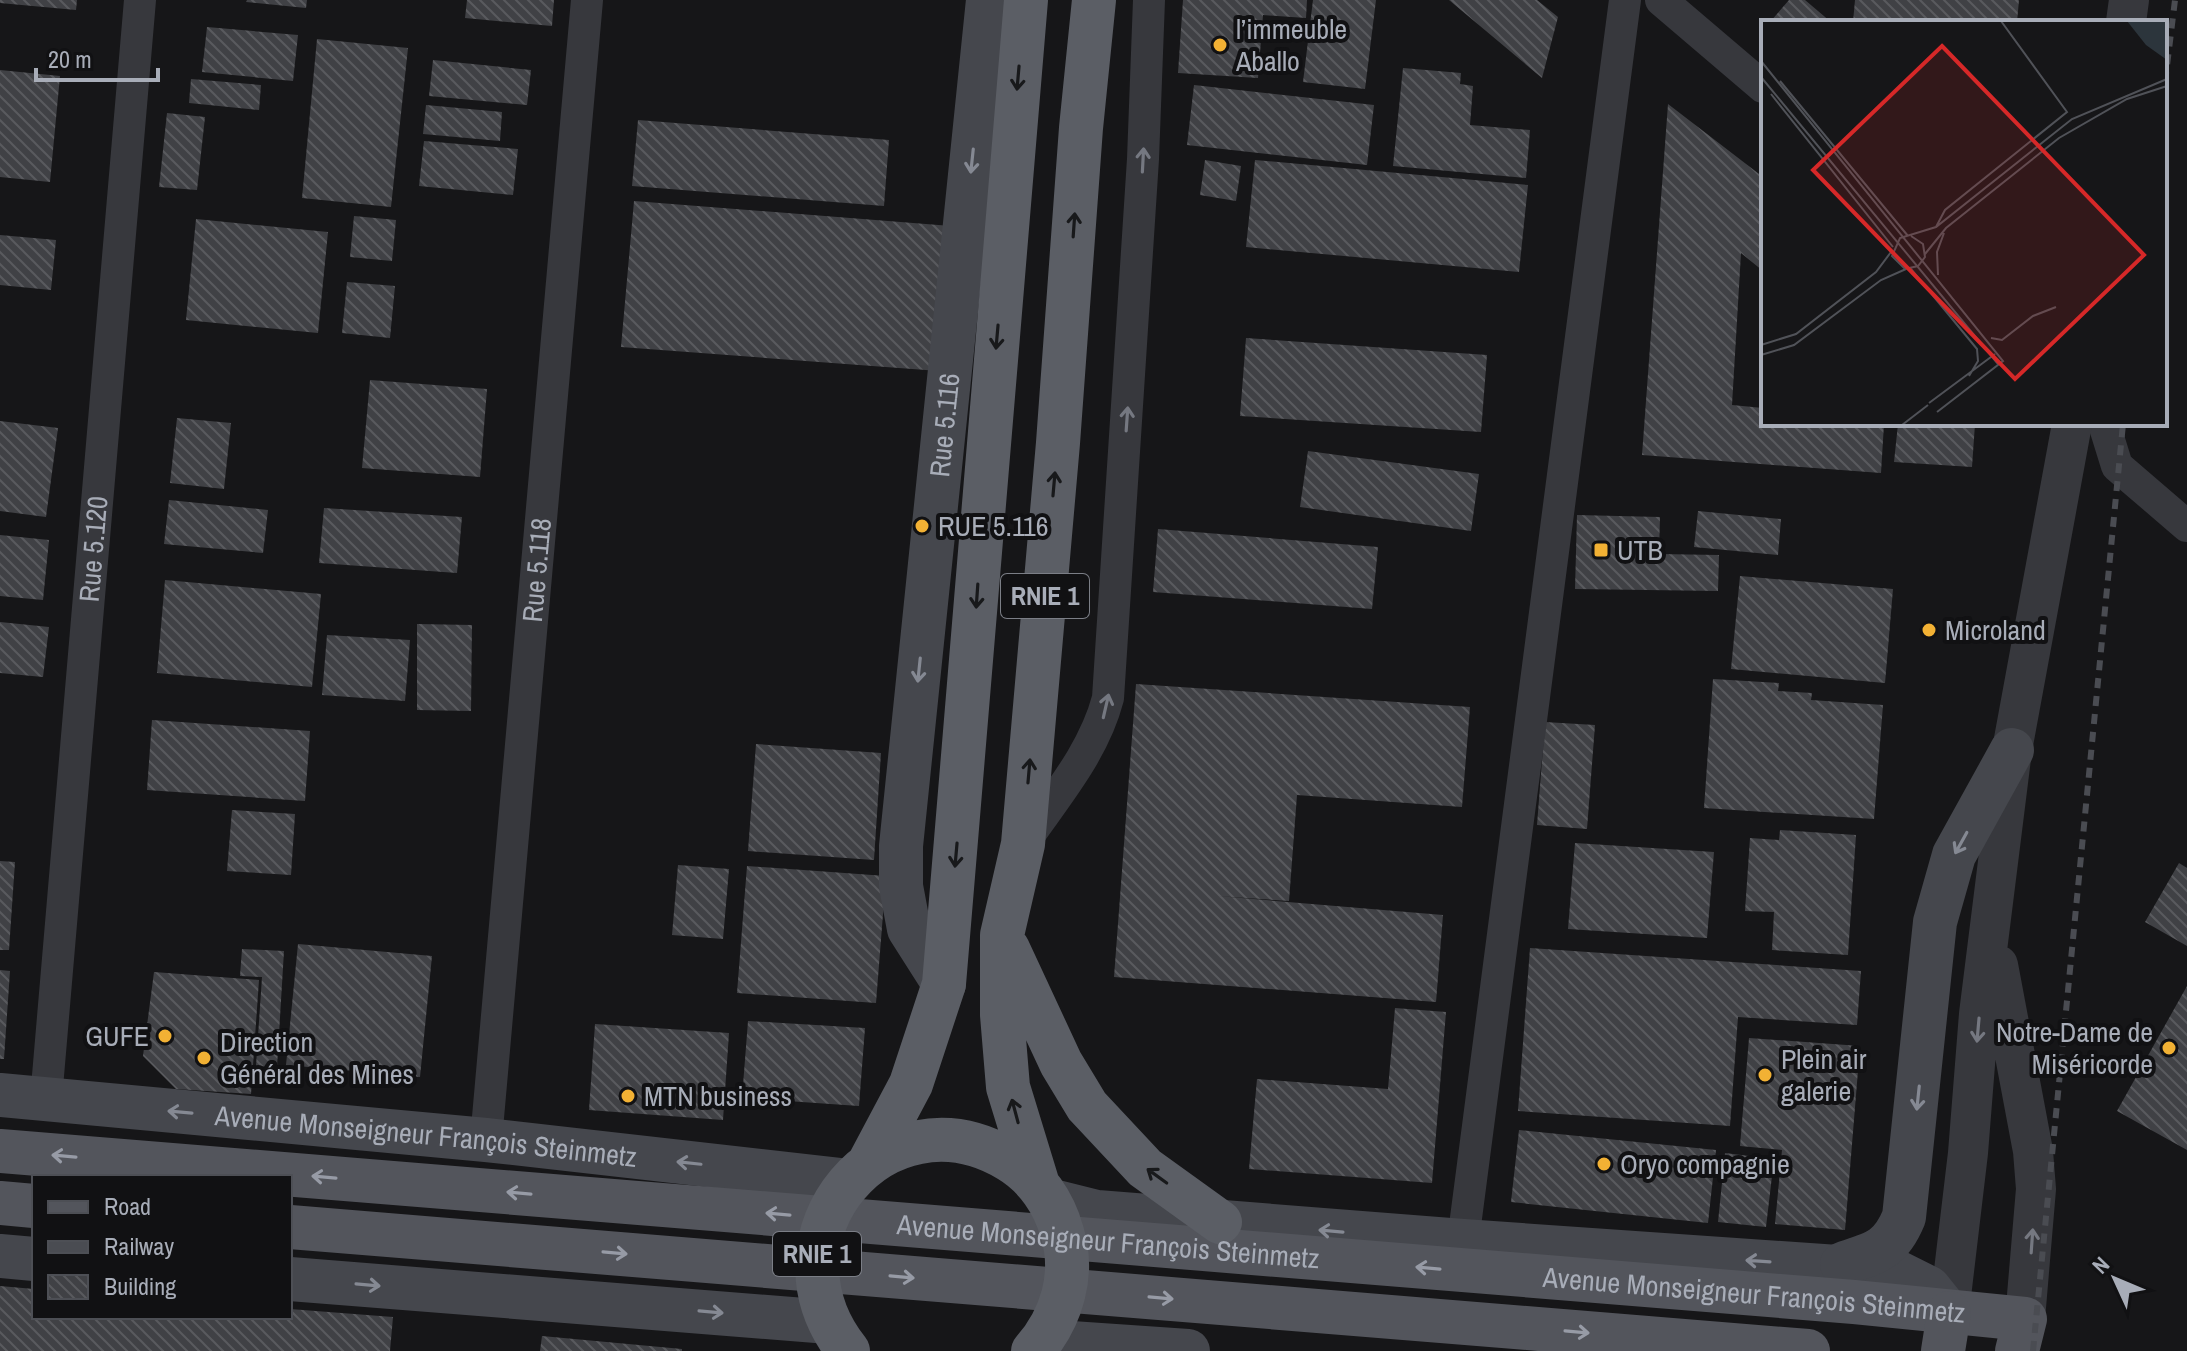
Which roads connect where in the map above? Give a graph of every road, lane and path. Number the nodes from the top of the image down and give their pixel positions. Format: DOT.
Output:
graph roads {
  1 [pos="140,0"];
  2 [pos="587,0"];
  3 [pos="988,0"];
  4 [pos="1026,0"];
  5 [pos="1094,0"];
  6 [pos="1149,0"];
  7 [pos="1625,0"];
  8 [pos="1661,0"];
  9 [pos="2129,0"];
  10 [pos="2126,20"];
  11 [pos="1761,85"];
  12 [pos="2072,426"];
  13 [pos="2105,426"];
  14 [pos="2187,526"];
  15 [pos="2012,750"];
  16 [pos="1023,844"];
  17 [pos="1995,897"];
  18 [pos="1002,935"];
  19 [pos="944,984"];
  20 [pos="0,1095"];
  21 [pos="46,1099"];
  22 [pos="486,1140"];
  23 [pos="0,1151"];
  24 [pos="859,1173"];
  25 [pos="292,1175"];
  26 [pos="292,1175"];
  27 [pos="1043,1193"];
  28 [pos="0,1203"];
  29 [pos="32,1206"];
  30 [pos="1220,1222"];
  31 [pos="292,1227"];
  32 [pos="1463,1241"];
  33 [pos="0,1256"];
  34 [pos="32,1259"];
  35 [pos="1836,1266"];
  36 [pos="292,1279"];
  37 [pos="1946,1332"];
  38 [pos="2021,1335"];
  39 [pos="843,1344"];
  40 [pos="1038,1346"];
  41 [pos="1188,1351"];
  42 [pos="1808,1351"];
  1 -- 21 [label="street, Rue 5.120"];
  2 -- 22 [label="street, Rue 5.118"];
  3 -- 19 [label="main road, Rue 5.116, one-way"];
  4 -- 19 [label="highway, RNIE 1, one-way"];
  16 -- 5 [label="highway, RNIE 1, one-way"];
  16 -- 6 [label="street, one-way"];
  7 -- 32 [label="street"];
  8 -- 11 [label="street"];
  9 -- 10 [label="street"];
  12 -- 15 [label="street"];
  13 -- 14 [label="street"];
  15 -- 17 [label="street"];
  15 -- 35 [label="main road, one-way"];
  16 -- 18 [label="highway, RNIE 1"];
  17 -- 37 [label="street, one-way"];
  38 -- 17 [label="street, one-way"];
  27 -- 18 [label="highway, RNIE 1, one-way"];
  30 -- 18 [label="highway, one-way"];
  19 -- 24 [label="highway, RNIE 1"];
  20 -- 21 [label="main road, Avenue Monseigneur François Steinmetz"];
  22 -- 21 [label="main road, Avenue Monseigneur François Steinmetz, one-way"];
  24 -- 22 [label="main road, Avenue Monseigneur François Steinmetz, one-way"];
  26 -- 23 [label="main road, Avenue Monseigneur François Steinmetz, one-way"];
  24 -- 27 [label="highway, RNIE 1"];
  24 -- 39 [label="highway, RNIE 1"];
  37 -- 25 [label="main road, Avenue Monseigneur François Steinmetz, one-way"];
  27 -- 30 [label="main road, Avenue Monseigneur François Steinmetz"];
  27 -- 40 [label="highway, RNIE 1"];
  28 -- 29 [label="main road"];
  32 -- 30 [label="main road, Avenue Monseigneur François Steinmetz, one-way"];
  31 -- 42 [label="main road, Avenue Monseigneur François Steinmetz, one-way"];
  35 -- 32 [label="main road, Avenue Monseigneur François Steinmetz, one-way"];
  33 -- 34 [label="main road"];
  35 -- 37 [label="main road, Avenue Monseigneur François Steinmetz"];
  36 -- 39 [label="main road, one-way"];
  37 -- 38 [label="main road, Avenue Monseigneur François Steinmetz"];
  40 -- 41 [label="main road"];
}
